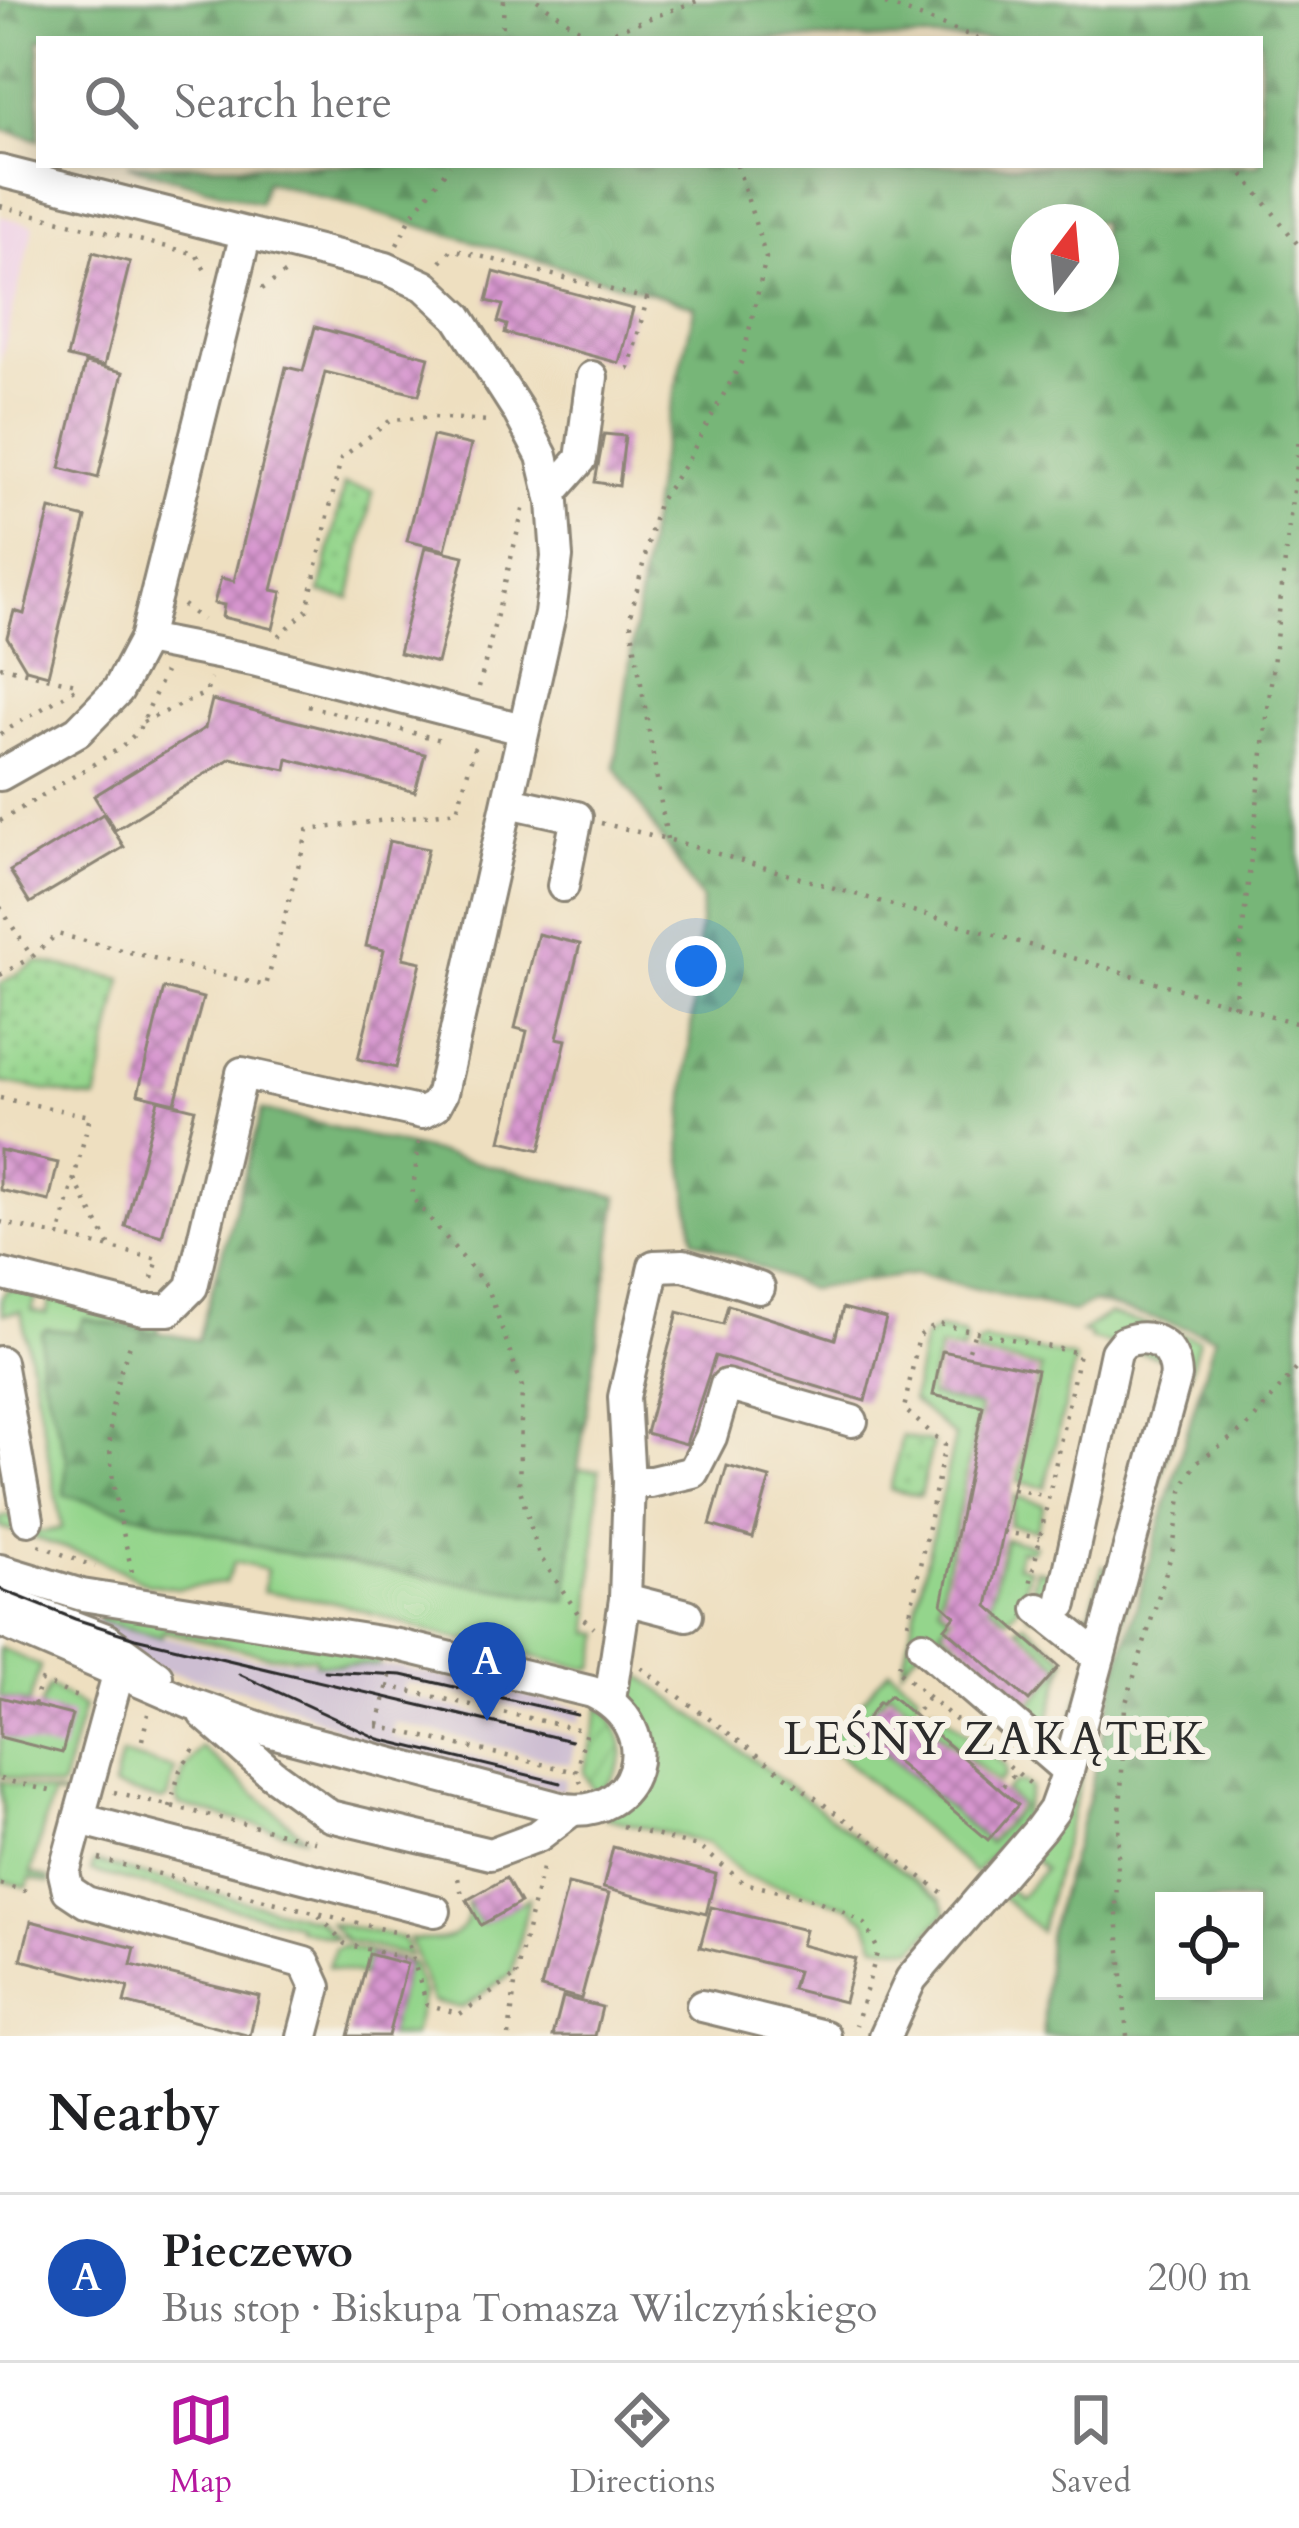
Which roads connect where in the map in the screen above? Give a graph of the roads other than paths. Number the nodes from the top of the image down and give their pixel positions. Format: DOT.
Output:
graph roads {
  1 [pos="0,171"];
  2 [pos="246,232"];
  3 [pos="607,375"];
  4 [pos="540,491"];
  5 [pos="145,639"];
  6 [pos="522,729"];
  7 [pos="0,775"];
  8 [pos="508,802"];
  9 [pos="563,886"];
  10 [pos="0,1274"];
  11 [pos="759,1288"];
  12 [pos="0,1362"];
  13 [pos="852,1421"];
  14 [pos="629,1482"];
  15 [pos="28,1520"];
  16 [pos="0,1574"];
  17 [pos="0,1598"];
  18 [pos="625,1599"];
  19 [pos="687,1615"];
  20 [pos="0,1622"];
  21 [pos="909,1651"];
  22 [pos="1099,1658"];
  23 [pos="119,1671"];
  24 [pos="192,1704"];
  25 [pos="600,1708"];
  26 [pos="1068,1771"];
  27 [pos="580,1804"];
  28 [pos="81,1809"];
  29 [pos="435,1910"];
  30 [pos="702,2006"];
  31 [pos="303,2036"];
  32 [pos="825,2036"];
  33 [pos="885,2036"];
  1 -- 2 [label="street"];
  2 -- 4 [label="street"];
  2 -- 5 [label="street"];
  3 -- 4 [label="street"];
  4 -- 6 [label="street"];
  5 -- 6 [label="street"];
  5 -- 7 [label="street"];
  6 -- 8 [label="street"];
  8 -- 9 [label="street"];
  8 -- 10 [label="street"];
  11 -- 14 [label="street"];
  12 -- 15 [label="street"];
  13 -- 14 [label="street"];
  14 -- 18 [label="street"];
  16 -- 25 [label="street"];
  17 -- 24 [label="street"];
  18 -- 19 [label="street"];
  18 -- 25 [label="street"];
  20 -- 23 [label="street"];
  21 -- 26 [label="street"];
  22 -- 22 [label="street"];
  22 -- 26 [label="street"];
  23 -- 24 [label="street"];
  23 -- 28 [label="street"];
  24 -- 27 [label="street"];
  24 -- 27 [label="street"];
  25 -- 27 [label="street"];
  26 -- 33 [label="street"];
  28 -- 29 [label="street"];
  28 -- 31 [label="street"];
  30 -- 32 [label="street"];
}
